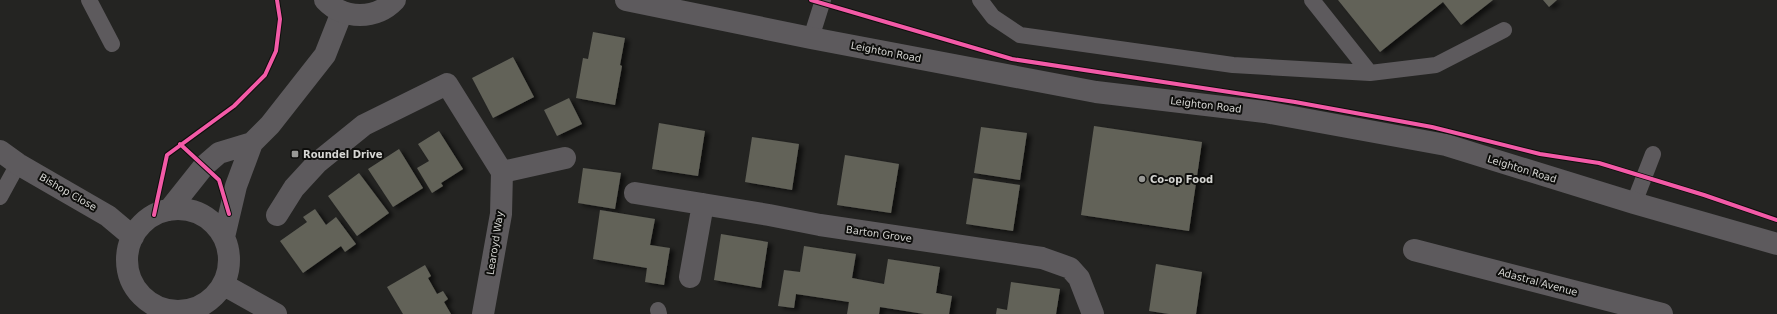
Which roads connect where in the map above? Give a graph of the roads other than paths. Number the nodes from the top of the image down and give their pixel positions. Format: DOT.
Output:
graph roads {
  1 [pos="89,0"];
  2 [pos="395,0"];
  3 [pos="626,0"];
  4 [pos="823,0"];
  5 [pos="980,0"];
  6 [pos="1312,0"];
  7 [pos="333,6"];
  8 [pos="1504,30"];
  9 [pos="811,38"];
  10 [pos="112,44"];
  11 [pos="1370,73"];
  12 [pos="252,143"];
  13 [pos="0,151"];
  14 [pos="1653,154"];
  15 [pos="565,158"];
  16 [pos="18,164"];
  17 [pos="502,172"];
  18 [pos="635,193"];
  19 [pos="0,197"];
  20 [pos="1634,203"];
  21 [pos="702,204"];
  22 [pos="169,210"];
  23 [pos="277,215"];
  24 [pos="133,236"];
  25 [pos="224,237"];
  26 [pos="1777,244"];
  27 [pos="1414,250"];
  28 [pos="690,278"];
  29 [pos="224,285"];
  30 [pos="164,312"];
  31 [pos="1649,313"];
  32 [pos="276,314"];
  33 [pos="483,314"];
  34 [pos="1093,314"];
  1 -- 10 [label="lane"];
  2 -- 7 [label="street"];
  3 -- 9 [label="street, Leighton Road"];
  4 -- 9 [label="lane"];
  5 -- 11 [label="lane"];
  6 -- 11 [label="lane"];
  7 -- 12 [label="street"];
  8 -- 11 [label="lane"];
  9 -- 20 [label="street, Leighton Road"];
  12 -- 22 [label="street"];
  12 -- 25 [label="street"];
  13 -- 16 [label="street, Bishop Close"];
  14 -- 20 [label="lane"];
  15 -- 17 [label="street"];
  16 -- 19 [label="lane"];
  16 -- 24 [label="street, Bishop Close"];
  17 -- 23 [label="street"];
  17 -- 33 [label="street, Learoyd Way"];
  18 -- 21 [label="street, Barton Grove"];
  20 -- 26 [label="street, Leighton Road"];
  21 -- 28 [label="street"];
  21 -- 34 [label="street, Barton Grove"];
  22 -- 24 [label="street"];
  22 -- 25 [label="street"];
  24 -- 30 [label="street"];
  25 -- 29 [label="street"];
  27 -- 31 [label="street, Adastral Avenue"];
  29 -- 30 [label="street"];
  29 -- 32 [label="street"];
}
